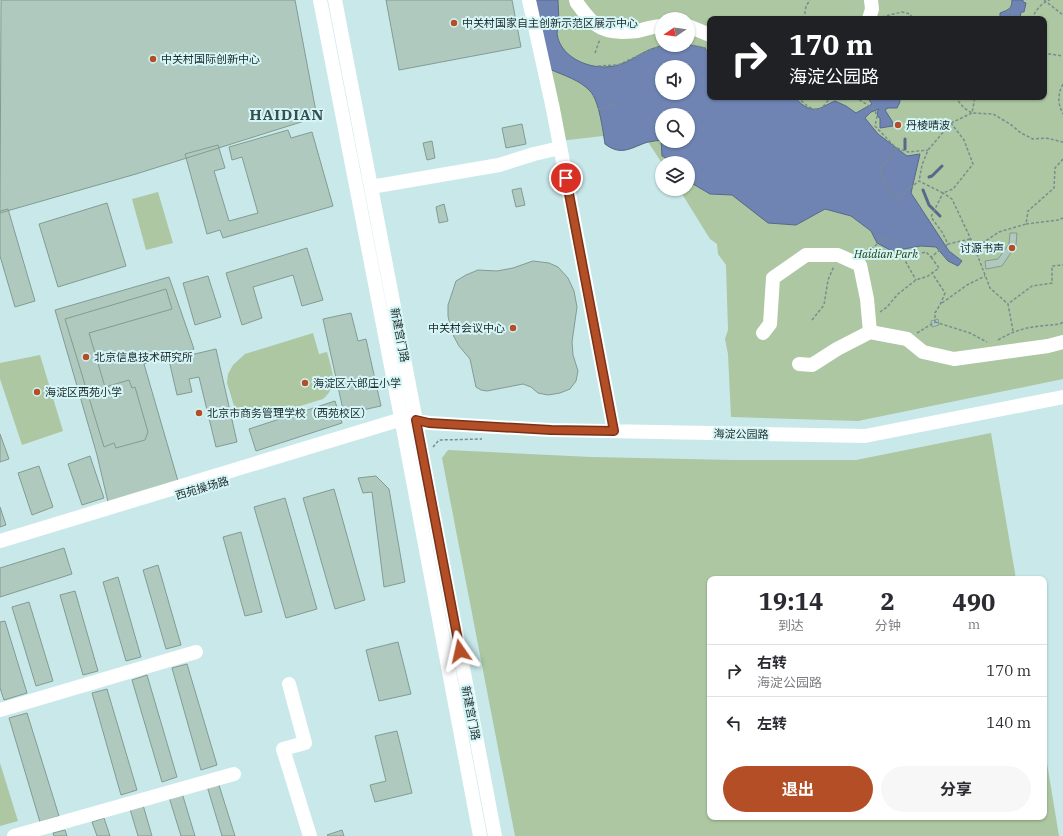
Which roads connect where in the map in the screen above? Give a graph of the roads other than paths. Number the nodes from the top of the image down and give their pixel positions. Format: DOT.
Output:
graph roads {
  1 [pos="320,0"];
  2 [pos="335,0"];
  3 [pos="529,0"];
  4 [pos="576,0"];
  5 [pos="871,0"];
  6 [pos="870,16"];
  7 [pos="655,26"];
  8 [pos="695,29"];
  9 [pos="707,34"];
  10 [pos="560,148"];
  11 [pos="371,187"];
  12 [pos="869,326"];
  13 [pos="763,333"];
  14 [pos="1063,342"];
  15 [pos="799,364"];
  16 [pos="1063,397"];
  17 [pos="416,420"];
  18 [pos="402,424"];
  19 [pos="614,431"];
  20 [pos="0,541"];
  21 [pos="0,547"];
  22 [pos="196,652"];
  23 [pos="289,684"];
  24 [pos="0,710"];
  25 [pos="234,774"];
  26 [pos="14,836"];
  27 [pos="310,836"];
  28 [pos="480,836"];
  29 [pos="494,836"];
  1 -- 18 [label="street, 新建宫门路"];
  2 -- 11 [label="street, 新建宫门路"];
  3 -- 10 [label="street"];
  4 -- 7 [label="street"];
  5 -- 6 [label="street"];
  8 -- 9 [label="street"];
  10 -- 11 [label="street"];
  10 -- 19 [label="street"];
  11 -- 17 [label="street, 新建宫门路"];
  12 -- 13 [label="street"];
  12 -- 14 [label="street"];
  12 -- 15 [label="street"];
  16 -- 19 [label="street, 海淀公园路"];
  17 -- 18 [label="street, 海淀公园路"];
  17 -- 19 [label="street, 海淀公园路"];
  17 -- 29 [label="street, 新建宫门路"];
  18 -- 20 [label="street, 西苑操场路"];
  18 -- 21 [label="street, 西苑操场路"];
  18 -- 28 [label="street, 新建宫门路"];
  22 -- 24 [label="street"];
  23 -- 27 [label="street"];
  25 -- 26 [label="street"];
}
